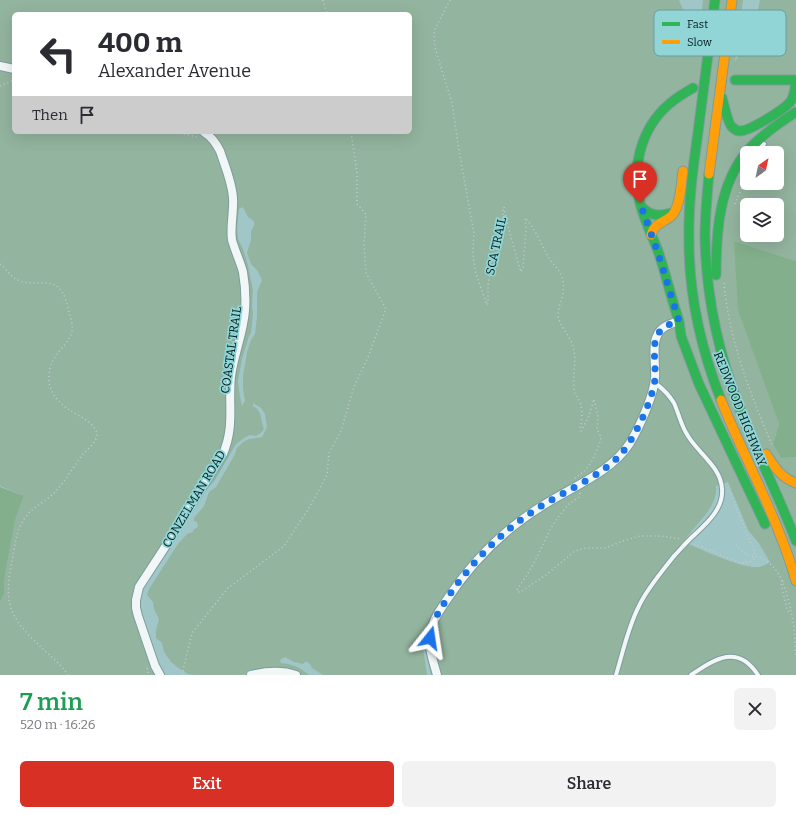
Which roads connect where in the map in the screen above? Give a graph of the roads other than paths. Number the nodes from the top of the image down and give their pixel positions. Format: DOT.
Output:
graph roads {
  1 [pos="715,0"];
  2 [pos="732,0"];
  3 [pos="714,10"];
  4 [pos="731,10"];
  5 [pos="708,56"];
  6 [pos="725,56"];
  7 [pos="0,66"];
  8 [pos="12,69"];
  9 [pos="706,71"];
  10 [pos="735,80"];
  11 [pos="796,81"];
  12 [pos="693,88"];
  13 [pos="720,92"];
  14 [pos="796,104"];
  15 [pos="796,112"];
  16 [pos="777,125"];
  17 [pos="202,136"];
  18 [pos="687,145"];
  19 [pos="762,146"];
  20 [pos="684,160"];
  21 [pos="736,179"];
  22 [pos="724,196"];
  23 [pos="640,206"];
  24 [pos="675,209"];
  25 [pos="652,235"];
  26 [pos="679,321"];
  27 [pos="721,352"];
  28 [pos="655,383"];
  29 [pos="746,425"];
  30 [pos="795,481"];
  31 [pos="769,531"];
  32 [pos="773,541"];
  33 [pos="796,541"];
  34 [pos="796,581"];
  35 [pos="796,587"];
  36 [pos="160,675"];
  37 [pos="251,675"];
  38 [pos="296,675"];
  39 [pos="437,675"];
  40 [pos="616,675"];
  41 [pos="691,675"];
  42 [pos="758,675"];
  1 -- 3 [label="main road, REDWOOD HIGHWAY"];
  2 -- 4 [label="main road, REDWOOD HIGHWAY"];
  5 -- 9 [label="main road, REDWOOD HIGHWAY"];
  6 -- 13 [label="main road, REDWOOD HIGHWAY"];
  7 -- 8 [label="street"];
  9 -- 18 [label="main road"];
  9 -- 34 [label="main road, REDWOOD HIGHWAY"];
  10 -- 11 [label="main road"];
  11 -- 13 [label="main road"];
  12 -- 23 [label="main road"];
  13 -- 27 [label="main road, REDWOOD HIGHWAY"];
  14 -- 16 [label="main road"];
  15 -- 16 [label="main road"];
  16 -- 19 [label="lane"];
  16 -- 22 [label="main road"];
  17 -- 36 [label="street, CONZELMAN ROAD"];
  20 -- 24 [label="main road"];
  21 -- 22 [label="lane"];
  22 -- 27 [label="main road"];
  23 -- 24 [label="main road"];
  23 -- 25 [label="main road"];
  24 -- 25 [label="main road"];
  25 -- 26 [label="main road"];
  26 -- 28 [label="street"];
  26 -- 31 [label="main road"];
  27 -- 29 [label="main road, REDWOOD HIGHWAY"];
  28 -- 39 [label="street"];
  28 -- 40 [label="lane"];
  29 -- 30 [label="main road"];
  29 -- 33 [label="main road, REDWOOD HIGHWAY"];
  32 -- 35 [label="main road"];
  37 -- 38 [label="street"];
  41 -- 42 [label="lane"];
}
